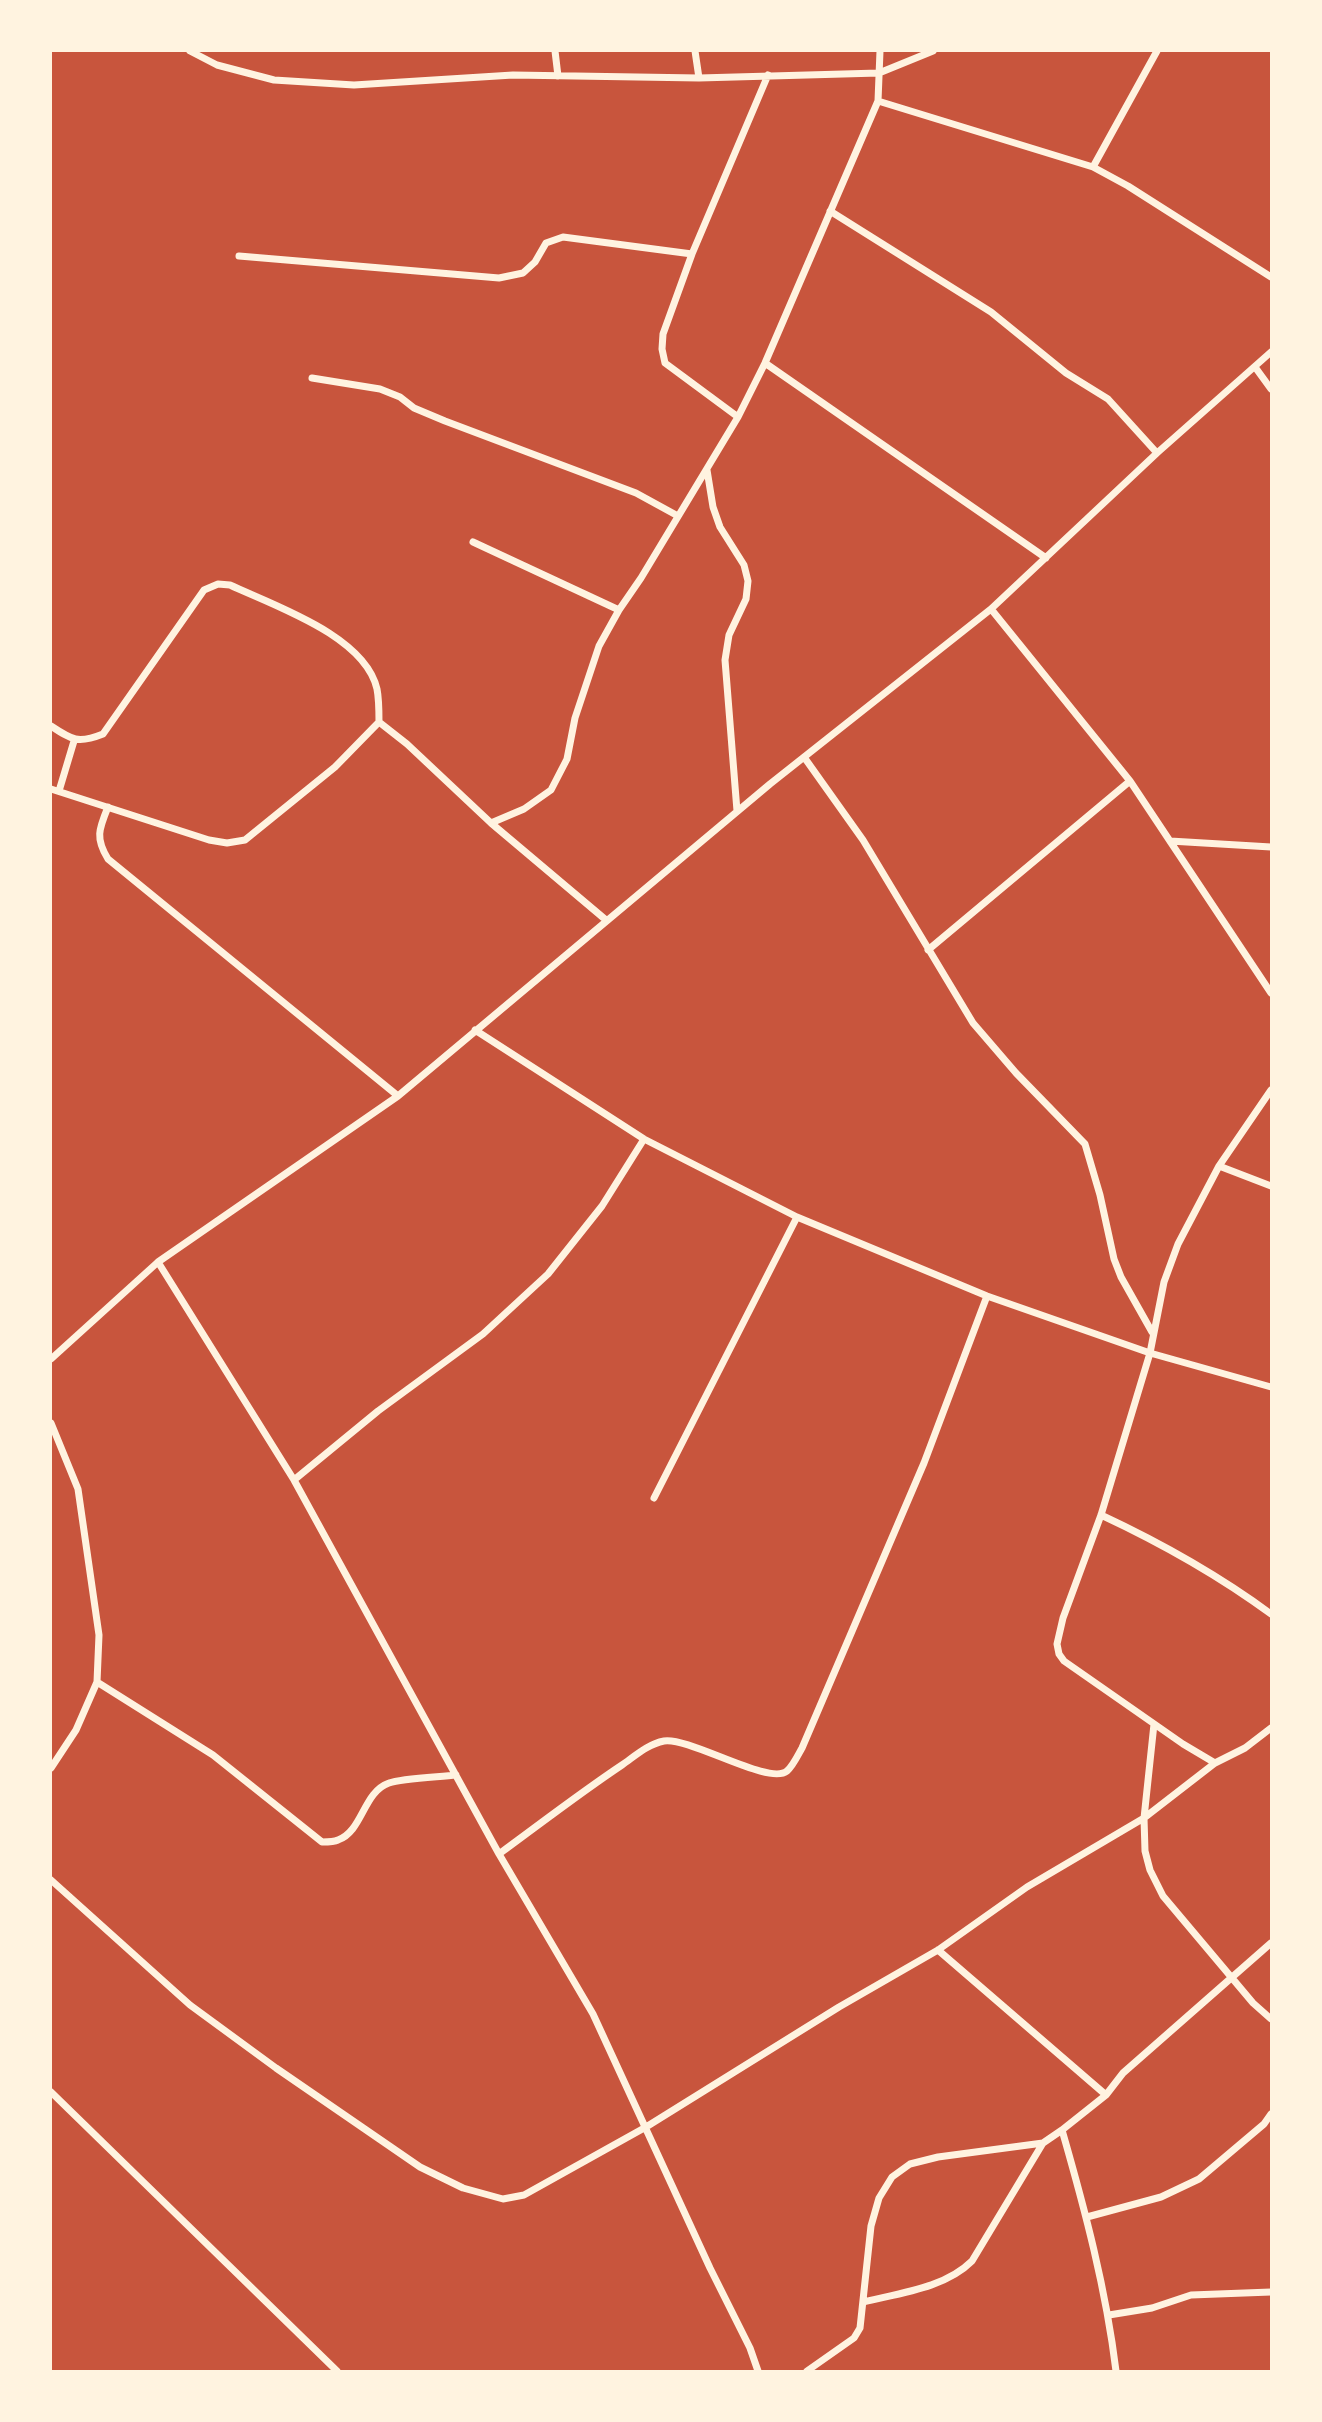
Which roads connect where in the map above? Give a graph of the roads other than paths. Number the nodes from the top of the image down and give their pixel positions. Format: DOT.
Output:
graph roads {
  1 [pos="190,51"];
  2 [pos="555,51"];
  3 [pos="695,51"];
  4 [pos="880,51"];
  5 [pos="933,51"];
  6 [pos="1157,51"];
  7 [pos="879,73"];
  8 [pos="768,75"];
  9 [pos="558,76"];
  10 [pos="698,78"];
  11 [pos="878,102"];
  12 [pos="1093,167"];
  13 [pos="830,211"];
  14 [pos="692,254"];
  15 [pos="239,256"];
  16 [pos="1271,277"];
  17 [pos="1271,352"];
  18 [pos="765,363"];
  19 [pos="1255,367"];
  20 [pos="312,378"];
  21 [pos="1271,389"];
  22 [pos="738,416"];
  23 [pos="1157,453"];
  24 [pos="706,469"];
  25 [pos="678,516"];
  26 [pos="473,541"];
  27 [pos="1046,558"];
  28 [pos="991,609"];
  29 [pos="619,610"];
  30 [pos="379,722"];
  31 [pos="51,726"];
  32 [pos="74,741"];
  33 [pos="804,757"];
  34 [pos="1130,781"];
  35 [pos="55,790"];
  36 [pos="108,807"];
  37 [pos="737,811"];
  38 [pos="491,823"];
  39 [pos="1170,841"];
  40 [pos="1271,847"];
  41 [pos="606,920"];
  42 [pos="928,950"];
  43 [pos="1271,993"];
  44 [pos="475,1030"];
  45 [pos="1271,1090"];
  46 [pos="398,1096"];
  47 [pos="644,1139"];
  48 [pos="1219,1166"];
  49 [pos="1271,1186"];
  50 [pos="797,1217"];
  51 [pos="159,1262"];
  52 [pos="987,1296"];
  53 [pos="1153,1333"];
  54 [pos="1150,1353"];
  55 [pos="51,1359"];
  56 [pos="1271,1387"];
  57 [pos="51,1423"];
  58 [pos="294,1480"];
  59 [pos="654,1498"];
  60 [pos="1101,1516"];
  61 [pos="1271,1614"];
  62 [pos="97,1682"];
  63 [pos="1154,1724"];
  64 [pos="1271,1728"];
  65 [pos="1215,1763"];
  66 [pos="51,1768"];
  67 [pos="456,1775"];
  68 [pos="1144,1818"];
  69 [pos="499,1854"];
  70 [pos="51,1880"];
  71 [pos="1271,1943"];
  72 [pos="938,1950"];
  73 [pos="1232,1978"];
  74 [pos="1271,2019"];
  75 [pos="51,2092"];
  76 [pos="1106,2095"];
  77 [pos="1271,2114"];
  78 [pos="646,2127"];
  79 [pos="1062,2130"];
  80 [pos="1044,2143"];
  81 [pos="1087,2217"];
  82 [pos="1271,2292"];
  83 [pos="863,2302"];
  84 [pos="1109,2315"];
  85 [pos="337,2371"];
  86 [pos="758,2371"];
  87 [pos="807,2371"];
  88 [pos="1116,2371"];
  1 -- 9 [label="street"];
  2 -- 9 [label="street"];
  3 -- 10 [label="street"];
  4 -- 7 [label="street"];
  5 -- 7 [label="street"];
  6 -- 12 [label="street"];
  7 -- 8 [label="street"];
  7 -- 11 [label="street"];
  8 -- 10 [label="street"];
  8 -- 14 [label="street"];
  9 -- 10 [label="street"];
  11 -- 12 [label="street"];
  11 -- 13 [label="street"];
  12 -- 16 [label="street"];
  13 -- 18 [label="street"];
  13 -- 23 [label="street"];
  14 -- 15 [label="street"];
  14 -- 22 [label="street"];
  17 -- 19 [label="street"];
  18 -- 22 [label="street"];
  18 -- 27 [label="street"];
  19 -- 21 [label="street"];
  19 -- 23 [label="street"];
  20 -- 25 [label="street"];
  22 -- 24 [label="street"];
  23 -- 27 [label="street"];
  24 -- 25 [label="street"];
  24 -- 37 [label="street"];
  25 -- 29 [label="street"];
  26 -- 29 [label="street"];
  27 -- 28 [label="street"];
  28 -- 33 [label="street"];
  28 -- 34 [label="street"];
  29 -- 38 [label="street"];
  30 -- 32 [label="street"];
  30 -- 36 [label="street"];
  30 -- 38 [label="street"];
  31 -- 32 [label="street"];
  32 -- 35 [label="street"];
  33 -- 37 [label="street"];
  33 -- 42 [label="street"];
  34 -- 39 [label="street"];
  34 -- 42 [label="street"];
  35 -- 36 [label="street"];
  36 -- 46 [label="street"];
  37 -- 41 [label="street"];
  38 -- 41 [label="street"];
  39 -- 40 [label="street"];
  39 -- 43 [label="street"];
  41 -- 44 [label="street"];
  42 -- 53 [label="street"];
  44 -- 46 [label="street"];
  44 -- 47 [label="street"];
  45 -- 48 [label="street"];
  46 -- 51 [label="street"];
  47 -- 50 [label="street"];
  47 -- 58 [label="street"];
  48 -- 49 [label="street"];
  48 -- 53 [label="street"];
  50 -- 52 [label="street"];
  50 -- 59 [label="street"];
  51 -- 55 [label="street"];
  51 -- 58 [label="street"];
  52 -- 54 [label="street"];
  52 -- 69 [label="street"];
  53 -- 54 [label="street"];
  54 -- 56 [label="street"];
  54 -- 60 [label="street"];
  57 -- 62 [label="street"];
  58 -- 67 [label="street"];
  60 -- 61 [label="street"];
  60 -- 63 [label="street"];
  62 -- 66 [label="street"];
  62 -- 67 [label="street"];
  63 -- 65 [label="street"];
  63 -- 68 [label="street"];
  64 -- 65 [label="street"];
  65 -- 68 [label="street"];
  67 -- 69 [label="street"];
  68 -- 72 [label="street"];
  68 -- 73 [label="street"];
  69 -- 78 [label="street"];
  70 -- 78 [label="street"];
  71 -- 73 [label="street"];
  72 -- 76 [label="street"];
  72 -- 78 [label="street"];
  73 -- 74 [label="street"];
  73 -- 76 [label="street"];
  75 -- 85 [label="street"];
  76 -- 79 [label="street"];
  77 -- 81 [label="street"];
  78 -- 86 [label="street"];
  79 -- 80 [label="street"];
  79 -- 81 [label="street"];
  80 -- 83 [label="street"];
  80 -- 83 [label="street"];
  81 -- 84 [label="street"];
  82 -- 84 [label="street"];
  83 -- 87 [label="street"];
  84 -- 88 [label="street"];
}
